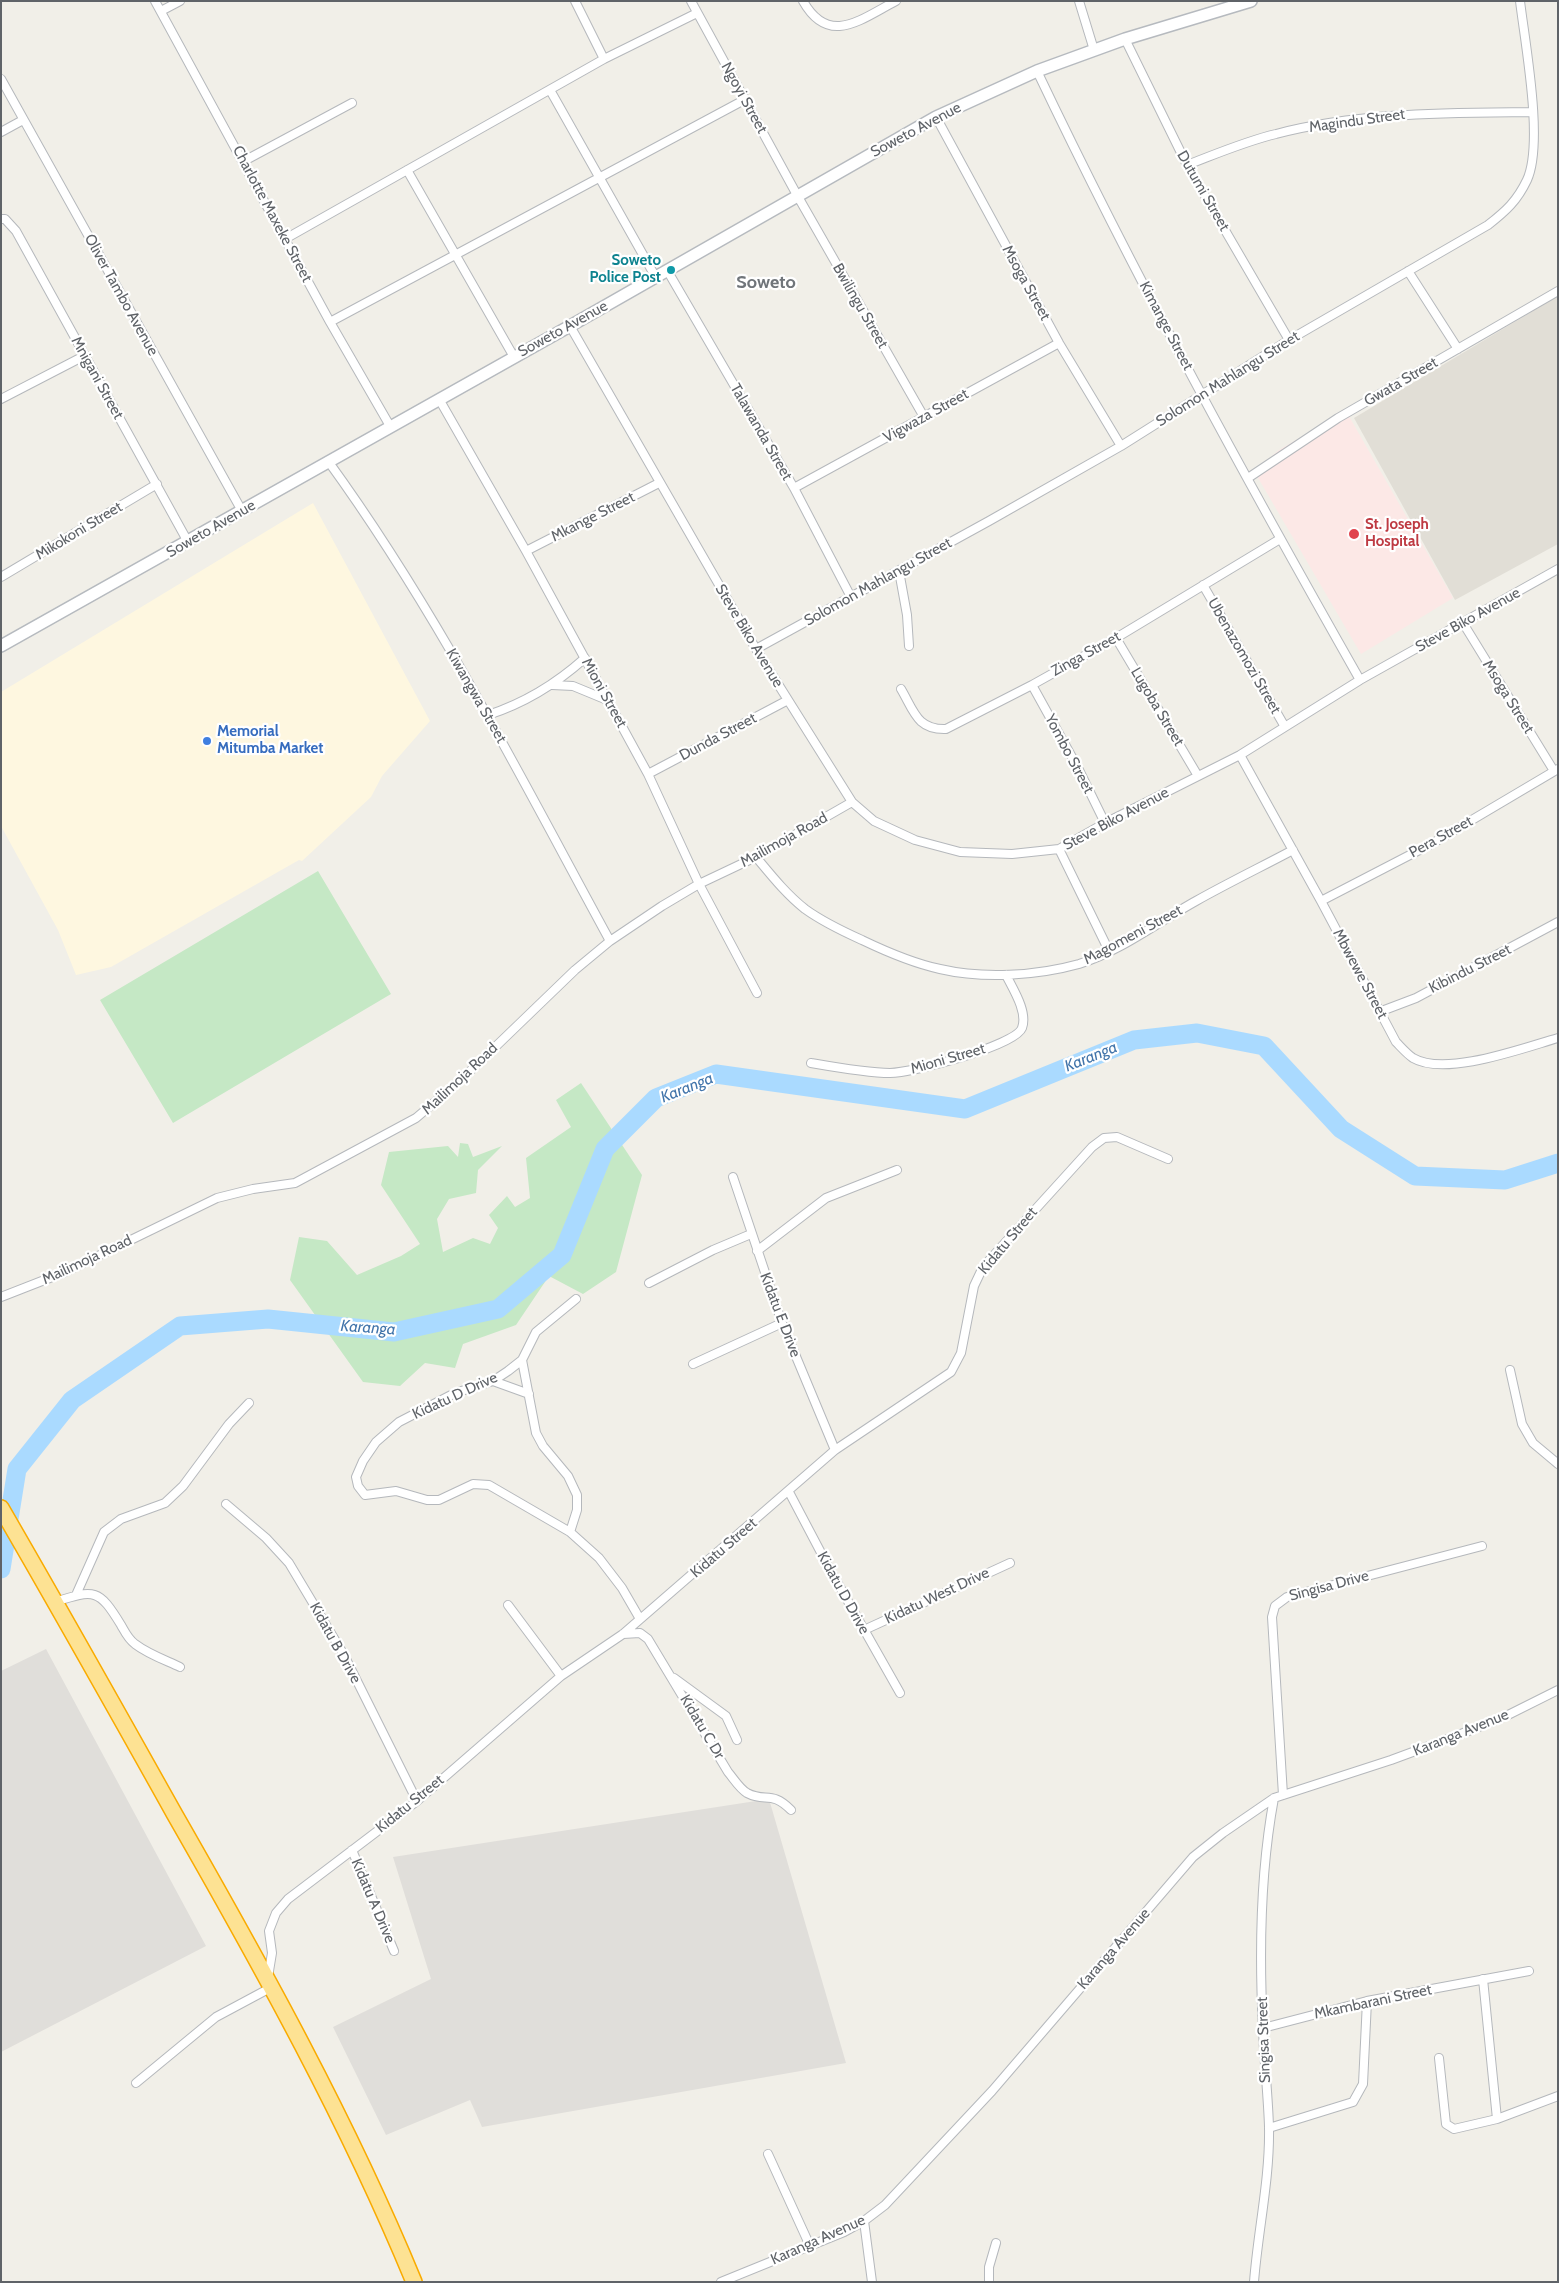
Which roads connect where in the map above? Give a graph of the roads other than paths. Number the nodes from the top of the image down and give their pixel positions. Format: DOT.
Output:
graph roads {
  1 [pos="155,1"];
  2 [pos="180,1"];
  3 [pos="575,1"];
  4 [pos="691,1"];
  5 [pos="803,1"];
  6 [pos="896,1"];
  7 [pos="1079,1"];
  8 [pos="1251,1"];
  9 [pos="1520,1"];
  10 [pos="161,11"];
  11 [pos="697,13"];
  12 [pos="1125,39"];
  13 [pos="1094,50"];
  14 [pos="604,59"];
  15 [pos="1038,72"];
  16 [pos="1,79"];
  17 [pos="550,90"];
  18 [pos="746,99"];
  19 [pos="352,103"];
  20 [pos="1533,112"];
  21 [pos="936,117"];
  22 [pos="23,120"];
  23 [pos="1,132"];
  24 [pos="244,161"];
  25 [pos="1187,165"];
  26 [pos="407,170"];
  27 [pos="599,177"];
  28 [pos="797,195"];
  29 [pos="1,219"];
  30 [pos="285,239"];
  31 [pos="454,254"];
  32 [pos="667,270"];
  33 [pos="1408,271"];
  34 [pos="655,276"];
  35 [pos="1558,291"];
  36 [pos="330,322"];
  37 [pos="570,326"];
  38 [pos="1289,340"];
  39 [pos="1058,343"];
  40 [pos="1458,349"];
  41 [pos="84,356"];
  42 [pos="514,357"];
  43 [pos="1202,394"];
  44 [pos="1,399"];
  45 [pos="438,399"];
  46 [pos="924,417"];
  47 [pos="390,426"];
  48 [pos="1121,446"];
  49 [pos="328,461"];
  50 [pos="1248,478"];
  51 [pos="659,483"];
  52 [pos="157,484"];
  53 [pos="794,488"];
  54 [pos="242,511"];
  55 [pos="1280,539"];
  56 [pos="188,542"];
  57 [pos="526,551"];
  58 [pos="1558,569"];
  59 [pos="899,570"];
  60 [pos="2,576"];
  61 [pos="1203,585"];
  62 [pos="851,597"];
  63 [pos="1462,623"];
  64 [pos="1116,638"];
  65 [pos="1,646"];
  66 [pos="909,646"];
  67 [pos="756,649"];
  68 [pos="584,658"];
  69 [pos="1360,680"];
  70 [pos="552,685"];
  71 [pos="1032,685"];
  72 [pos="901,689"];
  73 [pos="607,700"];
  74 [pos="788,700"];
  75 [pos="488,716"];
  76 [pos="1285,727"];
  77 [pos="1240,755"];
  78 [pos="1556,770"];
  79 [pos="648,774"];
  80 [pos="1198,776"];
  81 [pos="852,802"];
  82 [pos="1105,823"];
  83 [pos="1059,849"];
  84 [pos="1293,850"];
  85 [pos="756,857"];
  86 [pos="699,884"];
  87 [pos="1321,900"];
  88 [pos="1558,922"];
  89 [pos="610,941"];
  90 [pos="1109,951"];
  91 [pos="1006,974"];
  92 [pos="758,992"];
  93 [pos="1380,1012"];
  94 [pos="1558,1038"];
  95 [pos="811,1063"];
  96 [pos="1168,1159"];
  97 [pos="897,1170"];
  98 [pos="733,1177"];
  99 [pos="751,1234"];
  100 [pos="757,1251"];
  101 [pos="649,1282"];
  102 [pos="1,1298"];
  103 [pos="576,1298"];
  104 [pos="782,1322"];
  105 [pos="522,1360"];
  106 [pos="693,1364"];
  107 [pos="1510,1370"];
  108 [pos="493,1380"];
  109 [pos="529,1394"];
  110 [pos="249,1403"];
  111 [pos="835,1450"];
  112 [pos="1558,1464"];
  113 [pos="789,1492"];
  114 [pos="226,1504"];
  115 [pos="1,1508"];
  116 [pos="570,1532"];
  117 [pos="1482,1546"];
  118 [pos="1010,1563"];
  119 [pos="76,1596"];
  120 [pos="55,1602"];
  121 [pos="508,1605"];
  122 [pos="640,1619"];
  123 [pos="864,1630"];
  124 [pos="623,1634"];
  125 [pos="180,1667"];
  126 [pos="671,1675"];
  127 [pos="561,1676"];
  128 [pos="1558,1690"];
  129 [pos="900,1693"];
  130 [pos="737,1740"];
  131 [pos="1283,1795"];
  132 [pos="1274,1798"];
  133 [pos="417,1801"];
  134 [pos="791,1810"];
  135 [pos="352,1850"];
  136 [pos="394,1951"];
  137 [pos="1529,1971"];
  138 [pos="1483,1979"];
  139 [pos="270,1983"];
  140 [pos="1367,2001"];
  141 [pos="1262,2028"];
  142 [pos="1439,2058"];
  143 [pos="136,2083"];
  144 [pos="1558,2096"];
  145 [pos="1497,2119"];
  146 [pos="1269,2128"];
  147 [pos="768,2154"];
  148 [pos="864,2221"];
  149 [pos="996,2243"];
  150 [pos="810,2246"];
  151 [pos="414,2282"];
  152 [pos="721,2282"];
  153 [pos="872,2282"];
  154 [pos="989,2282"];
  155 [pos="1254,2282"];
  1 -- 10 [label="street, Charlotte Maxeke Street"];
  2 -- 10 [label="street"];
  3 -- 14 [label="street"];
  4 -- 11 [label="street, Ngoyi Street"];
  5 -- 6 [label="street"];
  7 -- 13 [label="street"];
  8 -- 12 [label="street, Soweto Avenue"];
  9 -- 20 [label="street, Solomon Mahlangu Street"];
  10 -- 24 [label="street, Charlotte Maxeke Street"];
  11 -- 14 [label="street"];
  11 -- 18 [label="street, Ngoyi Street"];
  12 -- 13 [label="street, Soweto Avenue"];
  12 -- 25 [label="street, Dutumi Street"];
  13 -- 15 [label="street, Soweto Avenue"];
  14 -- 17 [label="street"];
  15 -- 21 [label="street, Soweto Avenue"];
  15 -- 43 [label="street, Kimange Street"];
  16 -- 22 [label="street, Oliver Tambo Avenue"];
  17 -- 26 [label="street"];
  17 -- 27 [label="street"];
  18 -- 27 [label="street"];
  18 -- 28 [label="street, Ngoyi Street"];
  19 -- 24 [label="street"];
  20 -- 25 [label="street, Magindu Street"];
  20 -- 33 [label="street, Solomon Mahlangu Street"];
  21 -- 28 [label="street, Soweto Avenue"];
  21 -- 39 [label="street, Msoga Street"];
  22 -- 23 [label="street"];
  22 -- 54 [label="street, Oliver Tambo Avenue"];
  24 -- 30 [label="street, Charlotte Maxeke Street"];
  25 -- 38 [label="street, Dutumi Street"];
  26 -- 30 [label="street"];
  26 -- 31 [label="street"];
  27 -- 31 [label="street"];
  27 -- 34 [label="street"];
  28 -- 32 [label="street, Soweto Avenue"];
  28 -- 46 [label="street, Bwilingu Street"];
  29 -- 41 [label="street, Mnigani Street"];
  30 -- 36 [label="street, Charlotte Maxeke Street"];
  31 -- 36 [label="street"];
  31 -- 42 [label="street"];
  32 -- 34 [label="street, Soweto Avenue"];
  32 -- 53 [label="street, Talawanda Street"];
  33 -- 38 [label="street, Solomon Mahlangu Street"];
  33 -- 40 [label="street"];
  34 -- 37 [label="street, Soweto Avenue"];
  35 -- 40 [label="street, Gwata Street"];
  36 -- 47 [label="street, Charlotte Maxeke Street"];
  37 -- 42 [label="street, Soweto Avenue"];
  37 -- 51 [label="street, Steve Biko Avenue"];
  38 -- 43 [label="street, Solomon Mahlangu Street"];
  39 -- 46 [label="street, Vigwaza Street"];
  39 -- 48 [label="street, Msoga Street"];
  40 -- 50 [label="street, Gwata Street"];
  41 -- 44 [label="street"];
  41 -- 52 [label="street, Mnigani Street"];
  42 -- 45 [label="street, Soweto Avenue"];
  43 -- 48 [label="street, Solomon Mahlangu Street"];
  43 -- 50 [label="street, Kimange Street"];
  45 -- 47 [label="street, Soweto Avenue"];
  45 -- 57 [label="street, Mioni Street"];
  46 -- 53 [label="street, Vigwaza Street"];
  47 -- 49 [label="street, Soweto Avenue"];
  48 -- 59 [label="street, Solomon Mahlangu Street"];
  49 -- 54 [label="street, Soweto Avenue"];
  49 -- 75 [label="street, Kiwangwa Street"];
  50 -- 55 [label="street, Kimange Street"];
  51 -- 57 [label="street, Mkange Street"];
  51 -- 67 [label="street, Steve Biko Avenue"];
  52 -- 56 [label="street, Mnigani Street"];
  52 -- 60 [label="street, Mikokoni Street"];
  53 -- 62 [label="street, Talawanda Street"];
  54 -- 56 [label="street, Soweto Avenue"];
  55 -- 61 [label="street, Zinga Street"];
  55 -- 69 [label="street, Kimange Street"];
  56 -- 65 [label="street, Soweto Avenue"];
  57 -- 68 [label="street, Mioni Street"];
  58 -- 63 [label="street, Steve Biko Avenue"];
  59 -- 62 [label="street, Solomon Mahlangu Street"];
  59 -- 66 [label="street"];
  61 -- 64 [label="street, Zinga Street"];
  61 -- 76 [label="street, Ubenazomozi Street"];
  62 -- 67 [label="street, Solomon Mahlangu Street"];
  63 -- 69 [label="street, Steve Biko Avenue"];
  63 -- 78 [label="street, Msoga Street"];
  64 -- 71 [label="street, Zinga Street"];
  64 -- 80 [label="street, Lugoba Street"];
  67 -- 74 [label="street, Steve Biko Avenue"];
  68 -- 70 [label="street"];
  68 -- 73 [label="street, Mioni Street"];
  69 -- 76 [label="street, Steve Biko Avenue"];
  70 -- 73 [label="street"];
  70 -- 75 [label="street"];
  71 -- 72 [label="street, Zinga Street"];
  71 -- 82 [label="street, Yombo Street"];
  73 -- 79 [label="street, Mioni Street"];
  74 -- 79 [label="street, Dunda Street"];
  74 -- 81 [label="street, Steve Biko Avenue"];
  75 -- 89 [label="street, Kiwangwa Street"];
  76 -- 77 [label="street, Steve Biko Avenue"];
  77 -- 80 [label="street, Steve Biko Avenue"];
  77 -- 84 [label="street, Mbwewe Street"];
  78 -- 87 [label="street, Pera Street"];
  79 -- 86 [label="street, Mioni Street"];
  80 -- 82 [label="street, Steve Biko Avenue"];
  81 -- 83 [label="street, Steve Biko Avenue"];
  81 -- 85 [label="street, Mailimoja Road"];
  82 -- 83 [label="street, Steve Biko Avenue"];
  83 -- 90 [label="street"];
  84 -- 87 [label="street, Mbwewe Street"];
  84 -- 90 [label="street, Magomeni Street"];
  85 -- 86 [label="street, Mailimoja Road"];
  85 -- 91 [label="street, Magomeni Street"];
  86 -- 89 [label="street, Mailimoja Road"];
  86 -- 92 [label="street, Mioni Street"];
  87 -- 93 [label="street, Mbwewe Street"];
  88 -- 93 [label="street, Kibindu Street"];
  89 -- 102 [label="street, Mailimoja Road"];
  90 -- 91 [label="street, Magomeni Street"];
  91 -- 95 [label="street, Mioni Street"];
  93 -- 94 [label="street, Mbwewe Street"];
  96 -- 111 [label="street, Kidatu Street"];
  97 -- 100 [label="street"];
  98 -- 99 [label="street, Kidatu E Drive"];
  99 -- 100 [label="street, Kidatu E Drive"];
  99 -- 101 [label="street"];
  100 -- 104 [label="street, Kidatu E Drive"];
  103 -- 105 [label="street, Kidatu D Drive"];
  104 -- 106 [label="street"];
  104 -- 111 [label="street, Kidatu E Drive"];
  105 -- 108 [label="street, Kidatu D Drive"];
  105 -- 109 [label="street"];
  107 -- 112 [label="street"];
  108 -- 109 [label="street"];
  108 -- 116 [label="street, Kidatu D Drive"];
  109 -- 116 [label="street"];
  110 -- 119 [label="street"];
  111 -- 113 [label="street, Kidatu Street"];
  113 -- 122 [label="street, Kidatu Street"];
  113 -- 123 [label="street, Kidatu D Drive"];
  114 -- 133 [label="street, Kidatu B Drive"];
  115 -- 120 [label="highway"];
  116 -- 122 [label="street, Kidatu D Drive"];
  117 -- 131 [label="street, Singisa Drive"];
  118 -- 123 [label="street, Kidatu West Drive"];
  119 -- 120 [label="street"];
  119 -- 125 [label="street"];
  120 -- 139 [label="highway"];
  121 -- 127 [label="street"];
  122 -- 124 [label="street, Kidatu Street"];
  123 -- 129 [label="street, Kidatu D Drive"];
  124 -- 126 [label="street, Kidatu C Dr"];
  124 -- 127 [label="street, Kidatu Street"];
  126 -- 130 [label="street"];
  126 -- 134 [label="street, Kidatu C Dr"];
  127 -- 133 [label="street, Kidatu Street"];
  128 -- 131 [label="street, Karanga Avenue"];
  131 -- 132 [label="street, Karanga Avenue"];
  132 -- 141 [label="street, Singisa Street"];
  132 -- 148 [label="street, Karanga Avenue"];
  133 -- 135 [label="street, Kidatu Street"];
  135 -- 136 [label="street, Kidatu A Drive"];
  135 -- 139 [label="street, Kidatu Street"];
  137 -- 138 [label="street, Mkambarani Street"];
  138 -- 140 [label="street, Mkambarani Street"];
  138 -- 145 [label="street"];
  139 -- 143 [label="street"];
  139 -- 151 [label="highway"];
  140 -- 141 [label="street, Mkambarani Street"];
  140 -- 146 [label="street"];
  141 -- 146 [label="street, Singisa Street"];
  142 -- 145 [label="street"];
  144 -- 145 [label="street"];
  146 -- 155 [label="street, Singisa Street"];
  147 -- 150 [label="street"];
  148 -- 150 [label="street, Karanga Avenue"];
  148 -- 153 [label="street"];
  149 -- 154 [label="street"];
  150 -- 152 [label="street, Karanga Avenue"];
}
